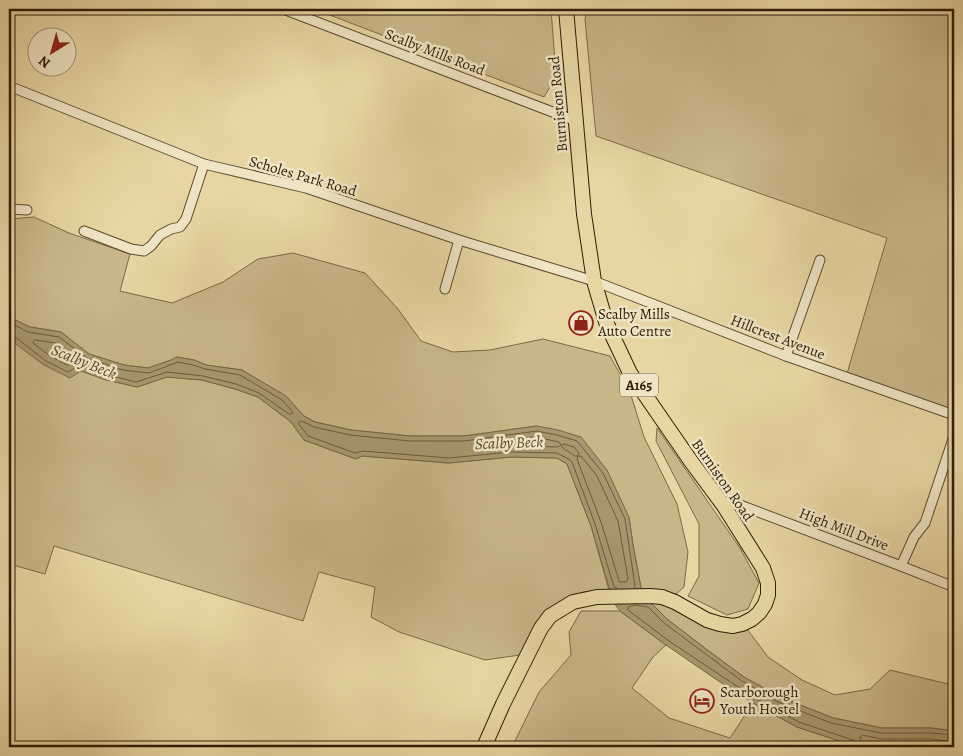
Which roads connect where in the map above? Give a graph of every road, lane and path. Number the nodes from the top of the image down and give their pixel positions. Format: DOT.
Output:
graph roads {
  1 [pos="283,9"];
  2 [pos="566,9"];
  3 [pos="9,86"];
  4 [pos="576,121"];
  5 [pos="204,164"];
  6 [pos="9,209"];
  7 [pos="27,210"];
  8 [pos="84,231"];
  9 [pos="459,240"];
  10 [pos="820,260"];
  11 [pos="594,280"];
  12 [pos="445,289"];
  13 [pos="786,356"];
  14 [pos="954,415"];
  15 [pos="954,436"];
  16 [pos="724,506"];
  17 [pos="901,566"];
  18 [pos="954,588"];
  19 [pos="484,747"];
  1 -- 4 [label="street, Scalby Mills Road"];
  2 -- 4 [label="main road, Burniston Road / A165"];
  3 -- 5 [label="street, Scholes Park Road"];
  4 -- 11 [label="main road, Burniston Road / A165"];
  5 -- 8 [label="street"];
  5 -- 9 [label="street, Scholes Park Road"];
  6 -- 7 [label="street"];
  9 -- 11 [label="street, Scholes Park Road"];
  9 -- 12 [label="street"];
  10 -- 13 [label="street"];
  11 -- 13 [label="street, Hillcrest Avenue"];
  11 -- 16 [label="main road, Burniston Road / A165"];
  13 -- 14 [label="street, Hillcrest Avenue"];
  15 -- 17 [label="street"];
  16 -- 17 [label="street, High Mill Drive"];
  16 -- 19 [label="main road, Burniston Road / A165"];
  17 -- 18 [label="street, High Mill Drive"];
}
